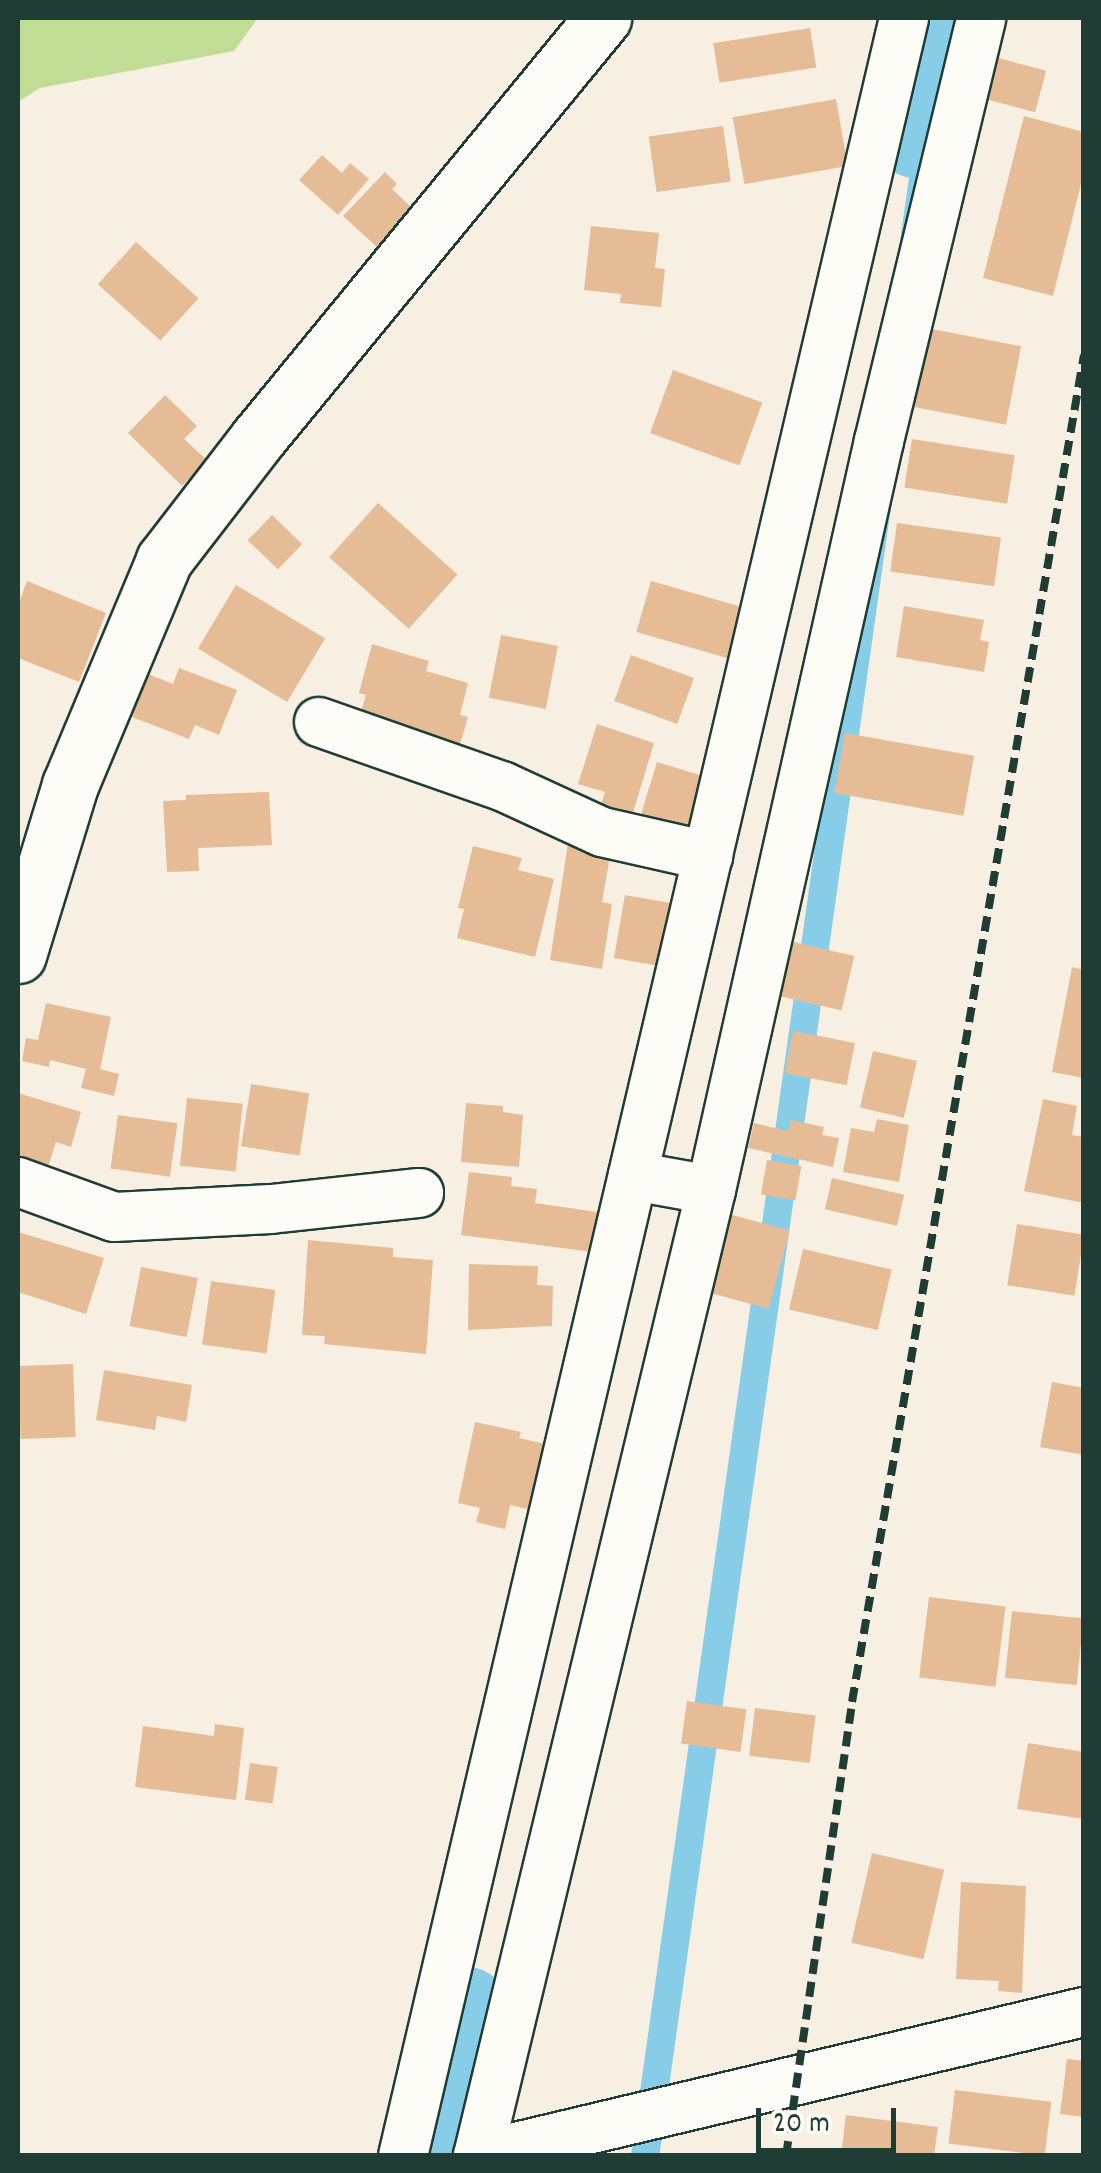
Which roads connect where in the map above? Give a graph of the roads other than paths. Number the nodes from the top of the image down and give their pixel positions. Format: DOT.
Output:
graph roads {
  1 [pos="602,18"];
  2 [pos="904,18"];
  3 [pos="981,18"];
  4 [pos="319,722"];
  5 [pos="708,856"];
  6 [pos="18,955"];
  7 [pos="640,1177"];
  8 [pos="18,1182"];
  9 [pos="701,1188"];
  10 [pos="419,1193"];
  11 [pos="1084,2012"];
  12 [pos="403,2156"];
  13 [pos="478,2156"];
  1 -- 6 [label="street"];
  2 -- 5 [label="street"];
  3 -- 9 [label="street"];
  4 -- 5 [label="street"];
  5 -- 7 [label="street"];
  7 -- 9 [label="street"];
  7 -- 12 [label="street"];
  8 -- 10 [label="street"];
  9 -- 13 [label="street"];
  11 -- 13 [label="street"];
}
